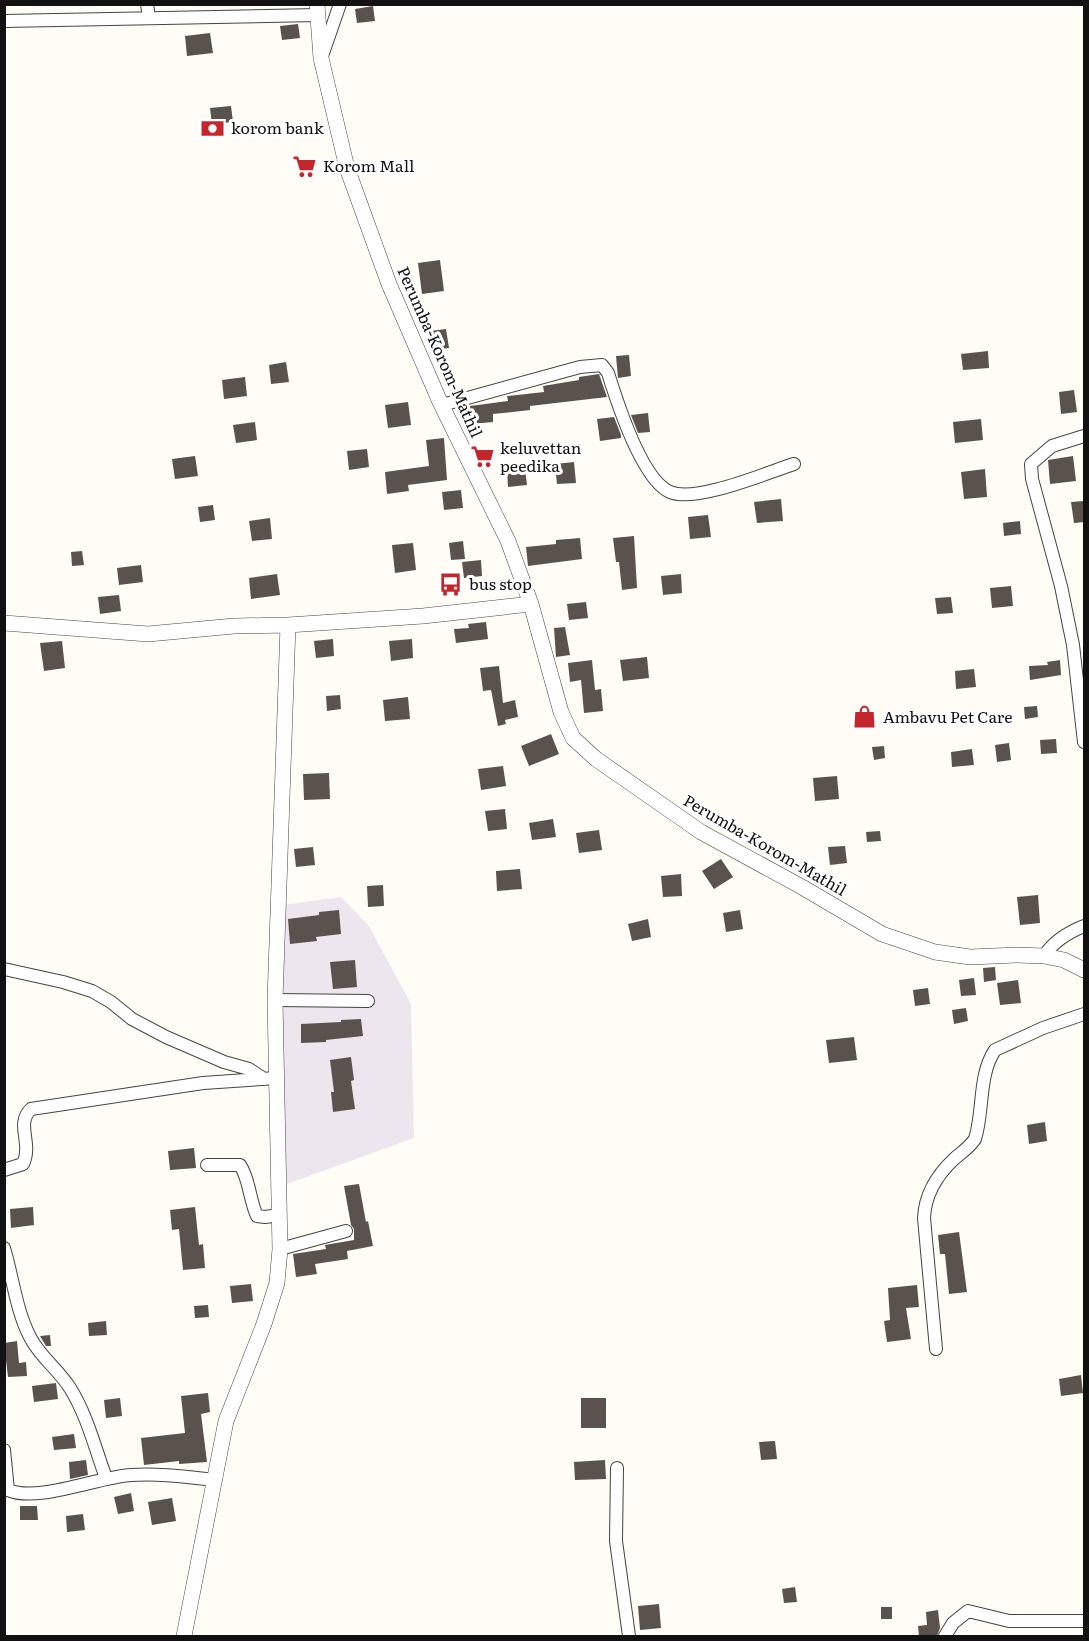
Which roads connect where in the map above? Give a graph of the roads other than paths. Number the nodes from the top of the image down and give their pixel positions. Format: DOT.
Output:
graph roads {
  1 [pos="147,4"];
  2 [pos="340,4"];
  3 [pos="318,10"];
  4 [pos="149,18"];
  5 [pos="4,21"];
  6 [pos="321,58"];
  7 [pos="442,405"];
  8 [pos="1084,436"];
  9 [pos="794,464"];
  10 [pos="531,604"];
  11 [pos="4,623"];
  12 [pos="288,626"];
  13 [pos="1084,742"];
  14 [pos="1084,926"];
  15 [pos="1044,956"];
  16 [pos="4,969"];
  17 [pos="1084,970"];
  18 [pos="275,1000"];
  19 [pos="368,1001"];
  20 [pos="1084,1014"];
  21 [pos="270,1078"];
  22 [pos="207,1165"];
  23 [pos="4,1170"];
  24 [pos="279,1215"];
  25 [pos="345,1231"];
  26 [pos="4,1248"];
  27 [pos="280,1249"];
  28 [pos="936,1349"];
  29 [pos="4,1450"];
  30 [pos="617,1468"];
  31 [pos="106,1478"];
  32 [pos="214,1480"];
  33 [pos="1084,1621"];
  34 [pos="184,1636"];
  35 [pos="629,1636"];
  36 [pos="945,1636"];
  1 -- 4 [label="street"];
  2 -- 6 [label="street"];
  3 -- 4 [label="street"];
  3 -- 6 [label="street, Perumba-Korom-Mathil"];
  4 -- 5 [label="street"];
  6 -- 7 [label="street, Perumba-Korom-Mathil"];
  7 -- 9 [label="street"];
  7 -- 10 [label="street, Perumba-Korom-Mathil"];
  8 -- 13 [label="street"];
  10 -- 12 [label="street"];
  10 -- 15 [label="street, Perumba-Korom-Mathil"];
  11 -- 12 [label="street"];
  12 -- 18 [label="street"];
  14 -- 15 [label="street"];
  15 -- 17 [label="street, Perumba-Korom-Mathil"];
  16 -- 21 [label="street"];
  18 -- 19 [label="street"];
  18 -- 21 [label="street"];
  20 -- 28 [label="street"];
  21 -- 23 [label="street"];
  21 -- 24 [label="street"];
  22 -- 24 [label="street"];
  24 -- 27 [label="street"];
  25 -- 27 [label="street"];
  26 -- 31 [label="street"];
  27 -- 32 [label="street"];
  29 -- 31 [label="street"];
  30 -- 35 [label="street"];
  31 -- 32 [label="street"];
  32 -- 34 [label="street"];
  33 -- 36 [label="street"];
}
